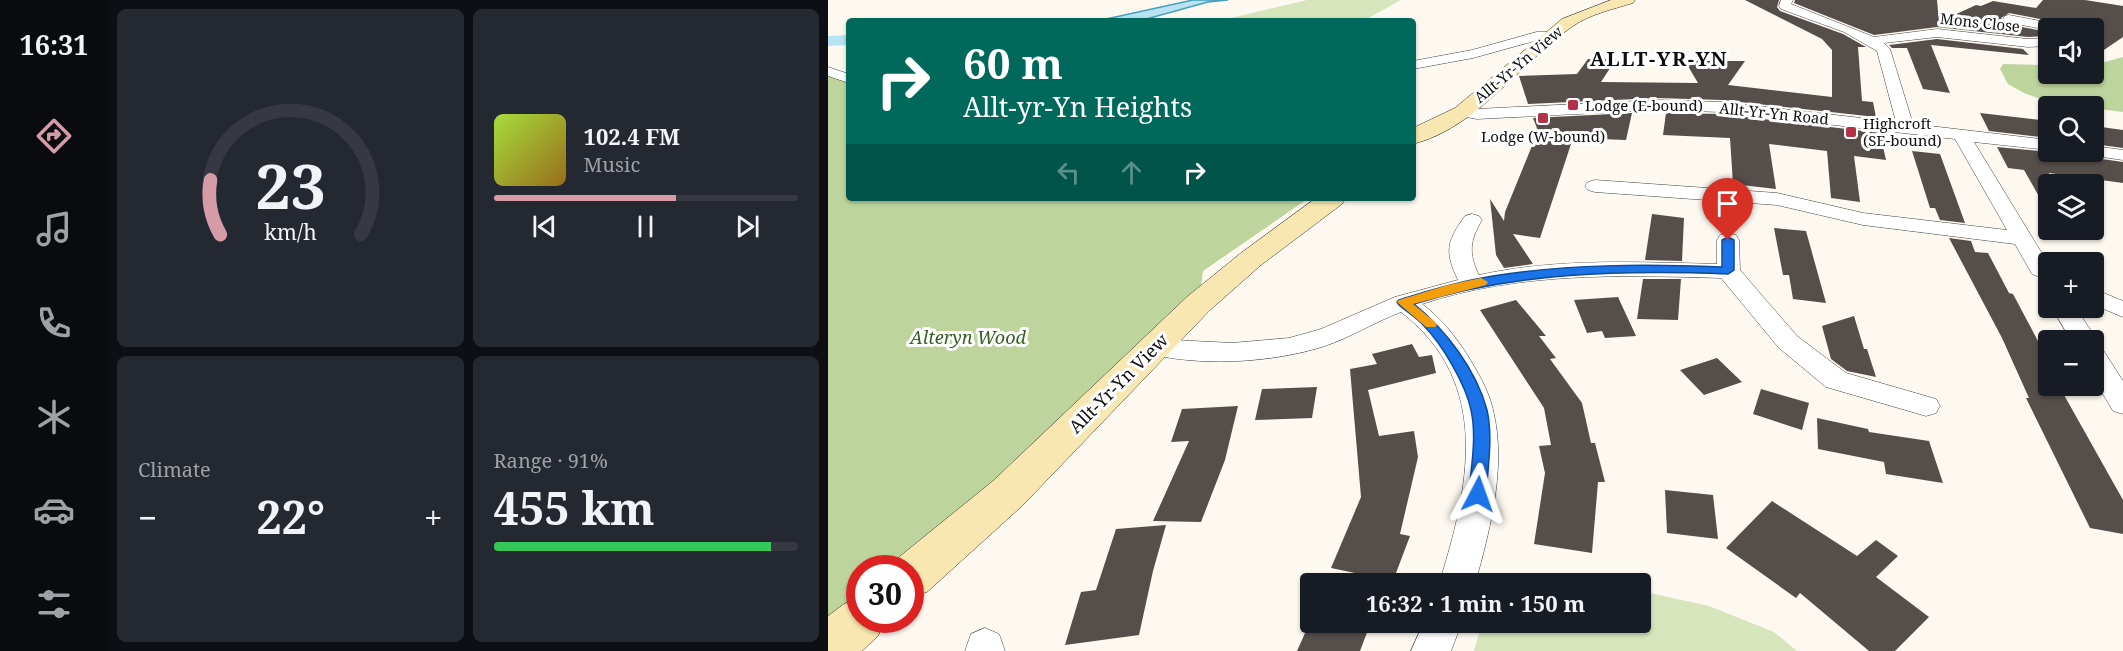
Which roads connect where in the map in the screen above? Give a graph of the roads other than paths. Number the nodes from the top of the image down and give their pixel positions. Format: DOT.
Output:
graph roads {
  1 [pos="1628,0"];
  2 [pos="1787,0"];
  3 [pos="2009,19"];
  4 [pos="2038,25"];
  5 [pos="1549,36"];
  6 [pos="1872,41"];
  7 [pos="2038,42"];
  8 [pos="1416,64"];
  9 [pos="828,70"];
  10 [pos="846,78"];
  11 [pos="1462,112"];
  12 [pos="1906,128"];
  13 [pos="1961,134"];
  14 [pos="1416,135"];
  15 [pos="2038,144"];
  16 [pos="2104,152"];
  17 [pos="2123,155"];
  18 [pos="1595,186"];
  19 [pos="1329,201"];
  20 [pos="1472,220"];
  21 [pos="2023,239"];
  22 [pos="1728,240"];
  23 [pos="2038,263"];
  24 [pos="1728,270"];
  25 [pos="1472,284"];
  26 [pos="2104,301"];
  27 [pos="1404,302"];
  28 [pos="2123,310"];
  29 [pos="1155,347"];
  30 [pos="2108,365"];
  31 [pos="2123,404"];
  32 [pos="1926,406"];
  33 [pos="924,565"];
  34 [pos="1460,573"];
  35 [pos="846,633"];
  36 [pos="1438,633"];
  37 [pos="828,648"];
  38 [pos="1431,651"];
  1 -- 5 [label="street, Allt-Yr-Yn View"];
  2 -- 6 [label="street"];
  3 -- 4 [label="street, Mons Close"];
  5 -- 8 [label="street"];
  5 -- 11 [label="street, Allt-Yr-Yn View"];
  6 -- 7 [label="street, Mons Close"];
  6 -- 12 [label="street"];
  9 -- 10 [label="street"];
  11 -- 12 [label="street, Allt-Yr-Yn Road"];
  11 -- 14 [label="street, Allt-Yr-Yn View"];
  12 -- 13 [label="street, Allt-Yr-Yn Road"];
  13 -- 15 [label="street, Allt-Yr-Yn Road"];
  13 -- 21 [label="street"];
  16 -- 17 [label="street"];
  18 -- 21 [label="street"];
  19 -- 29 [label="street, Allt-Yr-Yn View"];
  20 -- 25 [label="street"];
  21 -- 23 [label="street"];
  22 -- 24 [label="street"];
  24 -- 25 [label="street"];
  24 -- 32 [label="street"];
  25 -- 27 [label="street"];
  26 -- 28 [label="street"];
  27 -- 29 [label="street"];
  27 -- 34 [label="street"];
  29 -- 33 [label="street, Allt-Yr-Yn View"];
  30 -- 31 [label="street"];
  35 -- 37 [label="street"];
  36 -- 38 [label="street"];
}
